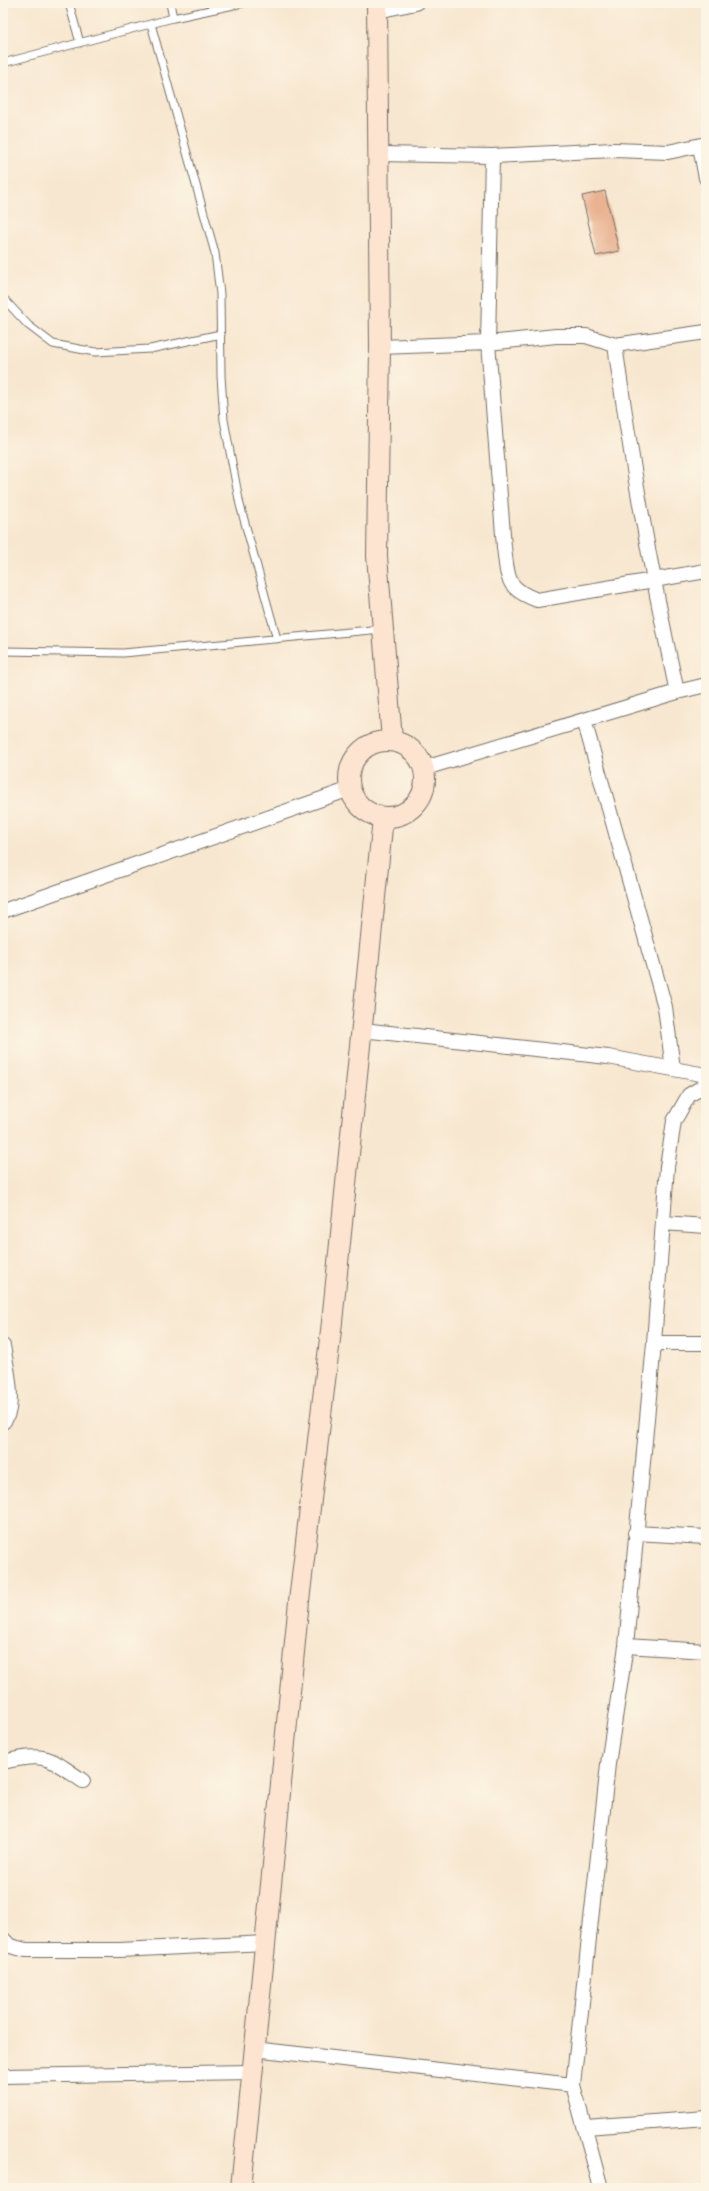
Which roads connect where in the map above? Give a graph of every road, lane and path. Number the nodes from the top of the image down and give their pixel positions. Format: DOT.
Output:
graph roads {
  1 [pos="69,3"];
  2 [pos="170,3"];
  3 [pos="243,3"];
  4 [pos="416,3"];
  5 [pos="377,7"];
  6 [pos="173,18"];
  7 [pos="151,24"];
  8 [pos="80,43"];
  9 [pos="3,63"];
  10 [pos="703,146"];
  11 [pos="379,154"];
  12 [pos="492,156"];
  13 [pos="706,178"];
  14 [pos="3,298"];
  15 [pos="706,332"];
  16 [pos="221,334"];
  17 [pos="488,343"];
  18 [pos="615,345"];
  19 [pos="380,347"];
  20 [pos="706,571"];
  21 [pos="653,581"];
  22 [pos="382,629"];
  23 [pos="277,639"];
  24 [pos="3,651"];
  25 [pos="706,685"];
  26 [pos="677,692"];
  27 [pos="584,720"];
  28 [pos="392,740"];
  29 [pos="425,768"];
  30 [pos="350,789"];
  31 [pos="383,818"];
  32 [pos="3,911"];
  33 [pos="362,1030"];
  34 [pos="673,1069"];
  35 [pos="706,1075"];
  36 [pos="706,1085"];
  37 [pos="663,1223"];
  38 [pos="706,1226"];
  39 [pos="706,1340"];
  40 [pos="654,1343"];
  41 [pos="3,1346"];
  42 [pos="3,1422"];
  43 [pos="635,1534"];
  44 [pos="706,1537"];
  45 [pos="626,1646"];
  46 [pos="706,1651"];
  47 [pos="3,1762"];
  48 [pos="83,1781"];
  49 [pos="3,1939"];
  50 [pos="265,1943"];
  51 [pos="254,2049"];
  52 [pos="252,2072"];
  53 [pos="3,2076"];
  54 [pos="573,2085"];
  55 [pos="706,2118"];
  56 [pos="586,2127"];
  57 [pos="241,2188"];
  58 [pos="601,2188"];
  1 -- 8 [label="lane"];
  2 -- 6 [label="lane"];
  3 -- 6 [label="lane"];
  4 -- 5 [label="street"];
  5 -- 11 [label="street"];
  6 -- 7 [label="lane"];
  7 -- 8 [label="lane"];
  7 -- 16 [label="lane"];
  8 -- 9 [label="lane"];
  10 -- 12 [label="street"];
  10 -- 13 [label="street"];
  11 -- 12 [label="street"];
  11 -- 19 [label="street"];
  12 -- 17 [label="street"];
  14 -- 16 [label="lane"];
  15 -- 18 [label="street"];
  16 -- 23 [label="lane"];
  17 -- 18 [label="street"];
  17 -- 19 [label="street"];
  17 -- 21 [label="street"];
  18 -- 21 [label="street"];
  19 -- 22 [label="street"];
  20 -- 21 [label="street"];
  21 -- 26 [label="street"];
  22 -- 23 [label="lane"];
  22 -- 28 [label="street"];
  23 -- 24 [label="lane"];
  25 -- 26 [label="street"];
  26 -- 27 [label="street"];
  27 -- 29 [label="street"];
  27 -- 34 [label="street"];
  28 -- 29 [label="street"];
  28 -- 30 [label="street"];
  29 -- 31 [label="street"];
  30 -- 31 [label="street"];
  30 -- 32 [label="street"];
  31 -- 33 [label="street"];
  33 -- 34 [label="street"];
  33 -- 50 [label="street"];
  34 -- 35 [label="street"];
  36 -- 37 [label="street"];
  37 -- 38 [label="street"];
  37 -- 40 [label="street"];
  39 -- 40 [label="street"];
  40 -- 43 [label="street"];
  41 -- 42 [label="street"];
  43 -- 44 [label="street"];
  43 -- 45 [label="street"];
  45 -- 46 [label="street"];
  45 -- 54 [label="street"];
  47 -- 48 [label="street"];
  49 -- 50 [label="street"];
  50 -- 51 [label="street"];
  51 -- 52 [label="street"];
  51 -- 54 [label="street"];
  52 -- 53 [label="street"];
  52 -- 57 [label="street"];
  54 -- 56 [label="street"];
  55 -- 56 [label="street"];
  56 -- 58 [label="street"];
}
